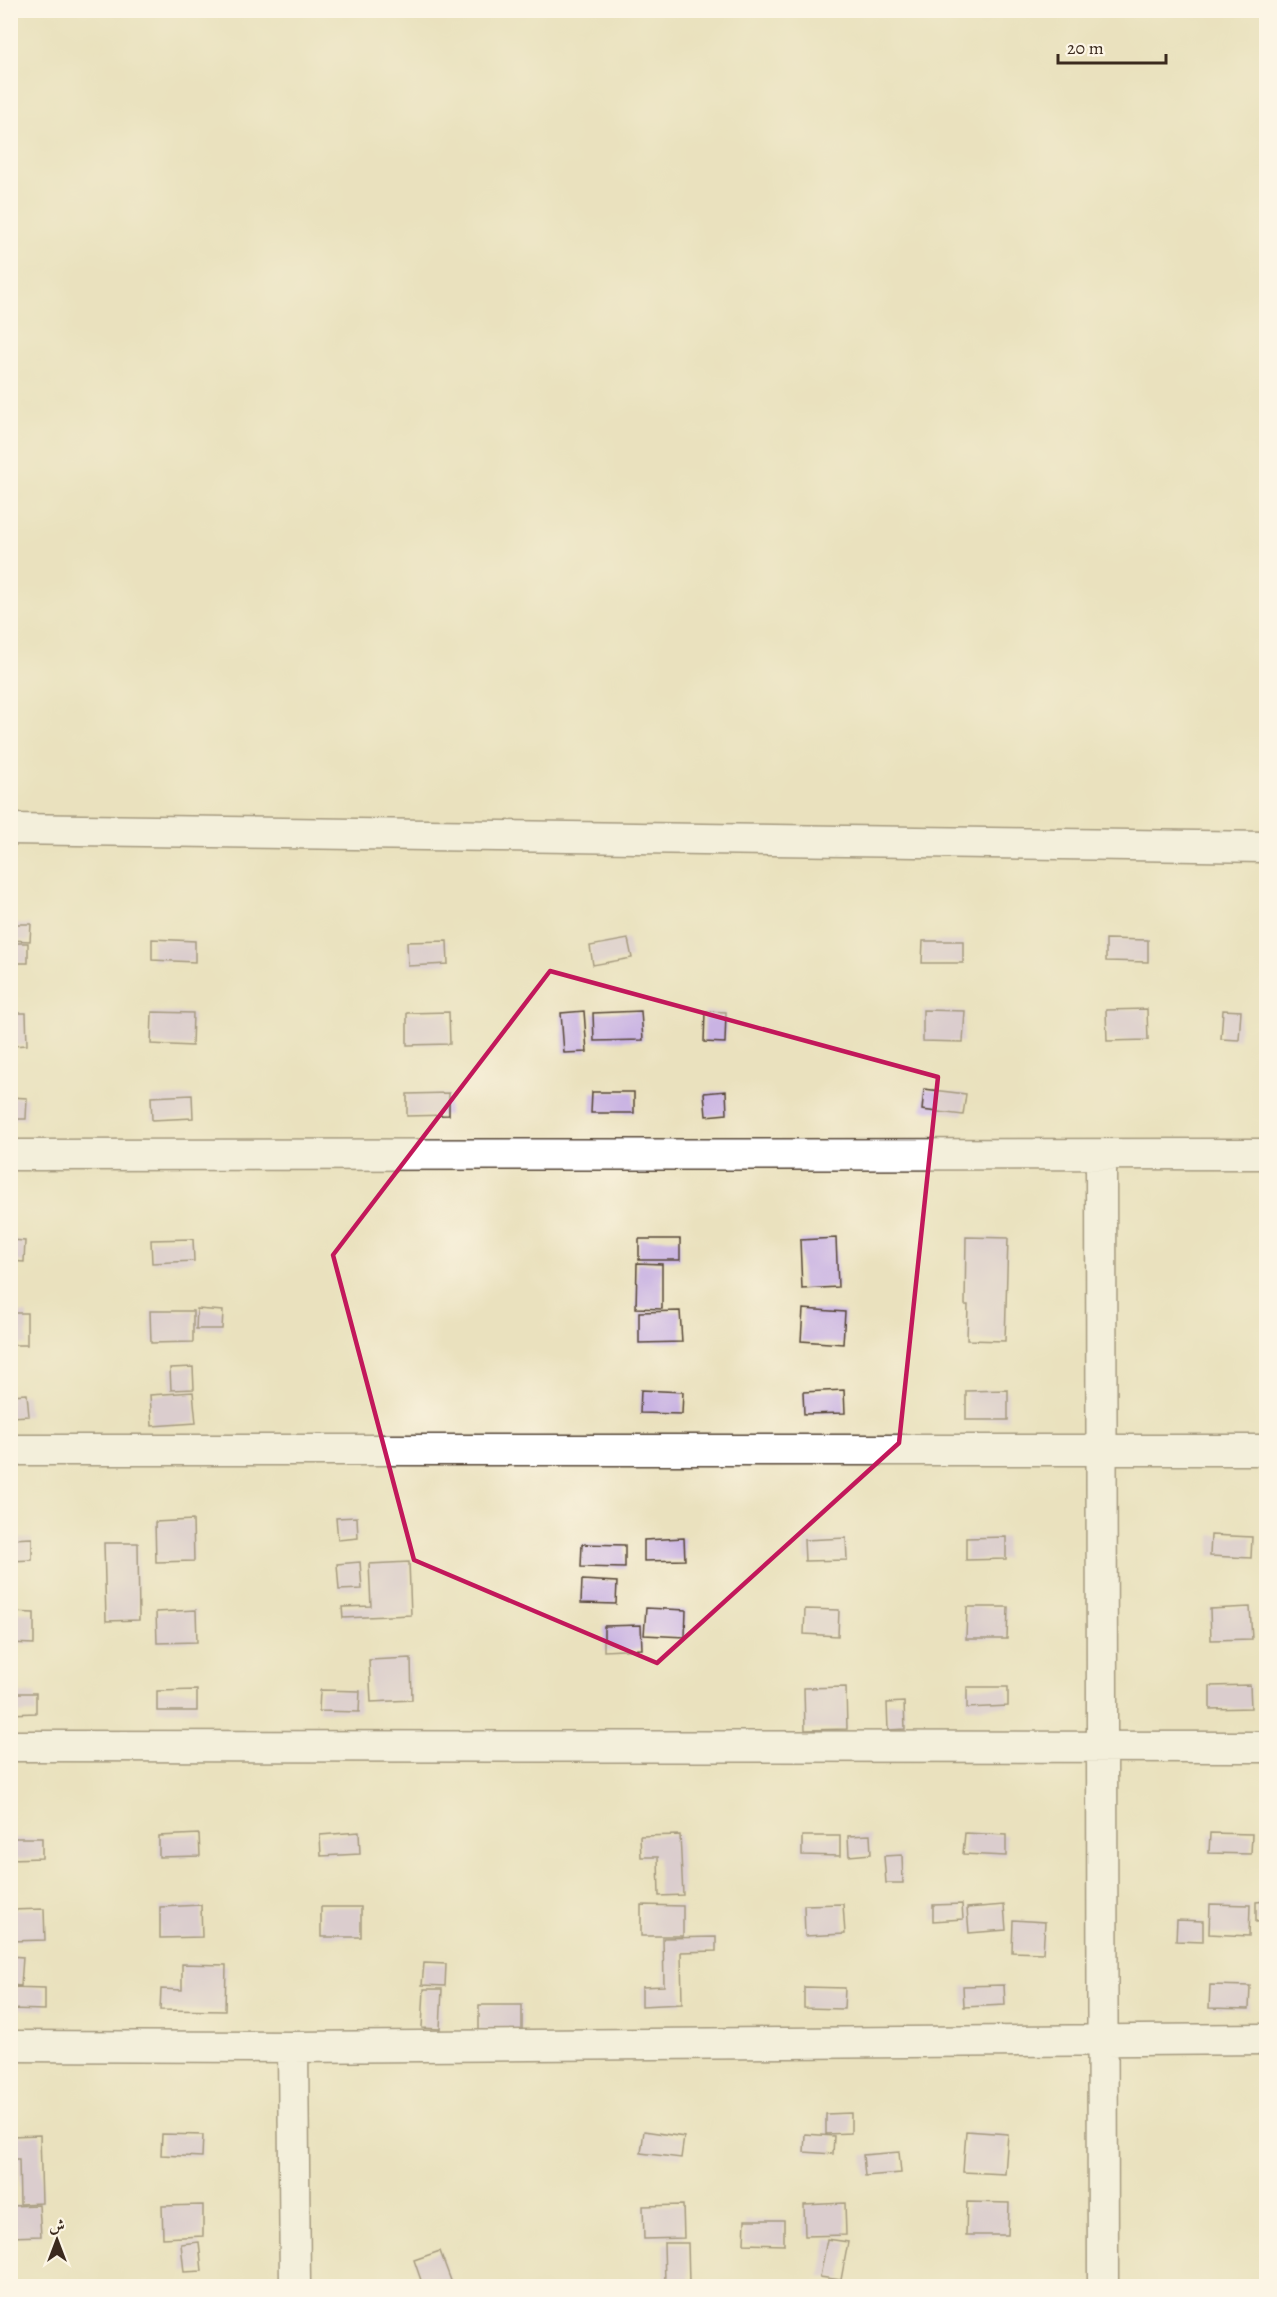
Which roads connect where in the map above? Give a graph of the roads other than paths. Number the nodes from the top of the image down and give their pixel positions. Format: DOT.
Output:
graph roads {
  1 [pos="10,829"];
  2 [pos="1266,847"];
  3 [pos="1266,1154"];
  4 [pos="10,1155"];
  5 [pos="1101,1155"];
  6 [pos="10,1450"];
  7 [pos="1266,1450"];
  8 [pos="1101,1451"];
  9 [pos="10,1746"];
  10 [pos="1102,1748"];
  11 [pos="1266,1748"];
  12 [pos="1101,2038"];
  13 [pos="1266,2039"];
  14 [pos="10,2046"];
  15 [pos="293,2047"];
  16 [pos="295,2286"];
  17 [pos="1103,2286"];
  1 -- 2 [label="street"];
  3 -- 5 [label="street"];
  4 -- 5 [label="street"];
  5 -- 8 [label="street"];
  6 -- 8 [label="street"];
  7 -- 8 [label="street"];
  8 -- 10 [label="street"];
  9 -- 10 [label="street"];
  10 -- 11 [label="street"];
  10 -- 12 [label="street"];
  12 -- 13 [label="street"];
  12 -- 15 [label="street"];
  12 -- 17 [label="street"];
  14 -- 15 [label="street"];
  15 -- 16 [label="street"];
}
